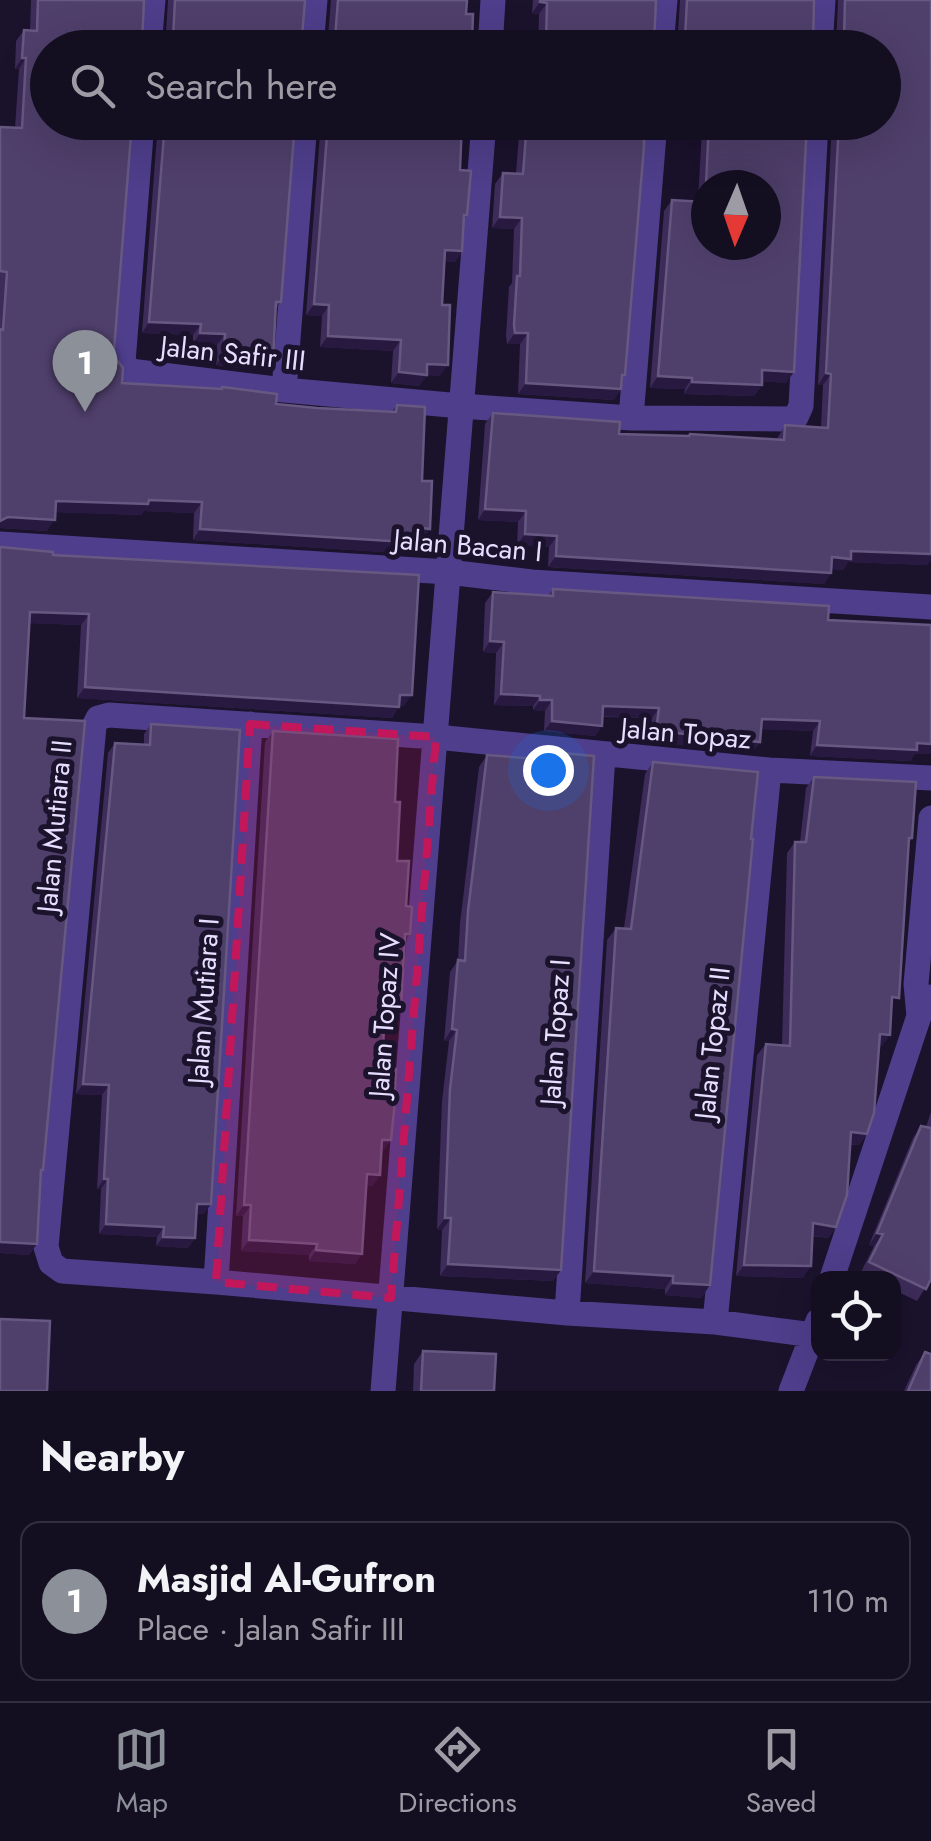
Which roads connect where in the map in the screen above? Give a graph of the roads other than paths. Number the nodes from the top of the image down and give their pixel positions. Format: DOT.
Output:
graph roads {
  1 [pos="153,0"];
  2 [pos="315,0"];
  3 [pos="493,0"];
  4 [pos="665,0"];
  5 [pos="823,0"];
  6 [pos="150,30"];
  7 [pos="312,30"];
  8 [pos="491,30"];
  9 [pos="662,30"];
  10 [pos="821,30"];
  11 [pos="141,140"];
  12 [pos="304,140"];
  13 [pos="483,140"];
  14 [pos="654,140"];
  15 [pos="815,140"];
  16 [pos="284,390"];
  17 [pos="461,406"];
  18 [pos="631,418"];
  19 [pos="0,544"];
  20 [pos="448,572"];
  21 [pos="931,606"];
  22 [pos="250,724"];
  23 [pos="436,736"];
  24 [pos="603,755"];
  25 [pos="769,770"];
  26 [pos="931,778"];
  27 [pos="931,818"];
  28 [pos="925,1006"];
  29 [pos="834,1271"];
  30 [pos="216,1282"];
  31 [pos="392,1298"];
  32 [pos="568,1314"];
  33 [pos="715,1322"];
  34 [pos="811,1327"];
  35 [pos="811,1340"];
  36 [pos="383,1391"];
  37 [pos="791,1391"];
  1 -- 6 [label="street"];
  2 -- 7 [label="street"];
  3 -- 8 [label="street"];
  4 -- 9 [label="street"];
  5 -- 10 [label="street"];
  11 -- 16 [label="street, Jalan Safir III"];
  12 -- 16 [label="street"];
  13 -- 17 [label="street"];
  14 -- 18 [label="street"];
  15 -- 18 [label="street, Jalan Safir III"];
  16 -- 17 [label="street, Jalan Safir III"];
  17 -- 18 [label="street, Jalan Safir III"];
  17 -- 20 [label="street"];
  19 -- 20 [label="street, Jalan Bacan I"];
  20 -- 21 [label="street, Jalan Bacan I"];
  20 -- 23 [label="street"];
  22 -- 23 [label="street, Jalan Mutiara II"];
  22 -- 30 [label="street, Jalan Mutiara I"];
  22 -- 30 [label="street, Jalan Mutiara II"];
  23 -- 24 [label="street, Jalan Topaz"];
  23 -- 31 [label="street, Jalan Topaz IV"];
  24 -- 25 [label="street, Jalan Topaz"];
  24 -- 32 [label="street, Jalan Topaz I"];
  25 -- 26 [label="street, Jalan Topaz"];
  25 -- 33 [label="street, Jalan Topaz II"];
  27 -- 28 [label="street"];
  28 -- 29 [label="street"];
  30 -- 31 [label="street, Jalan Mutiara II"];
  31 -- 32 [label="street"];
  31 -- 36 [label="street, Jalan Topaz IV"];
  32 -- 33 [label="street"];
  33 -- 34 [label="street"];
  35 -- 37 [label="street"];
}
